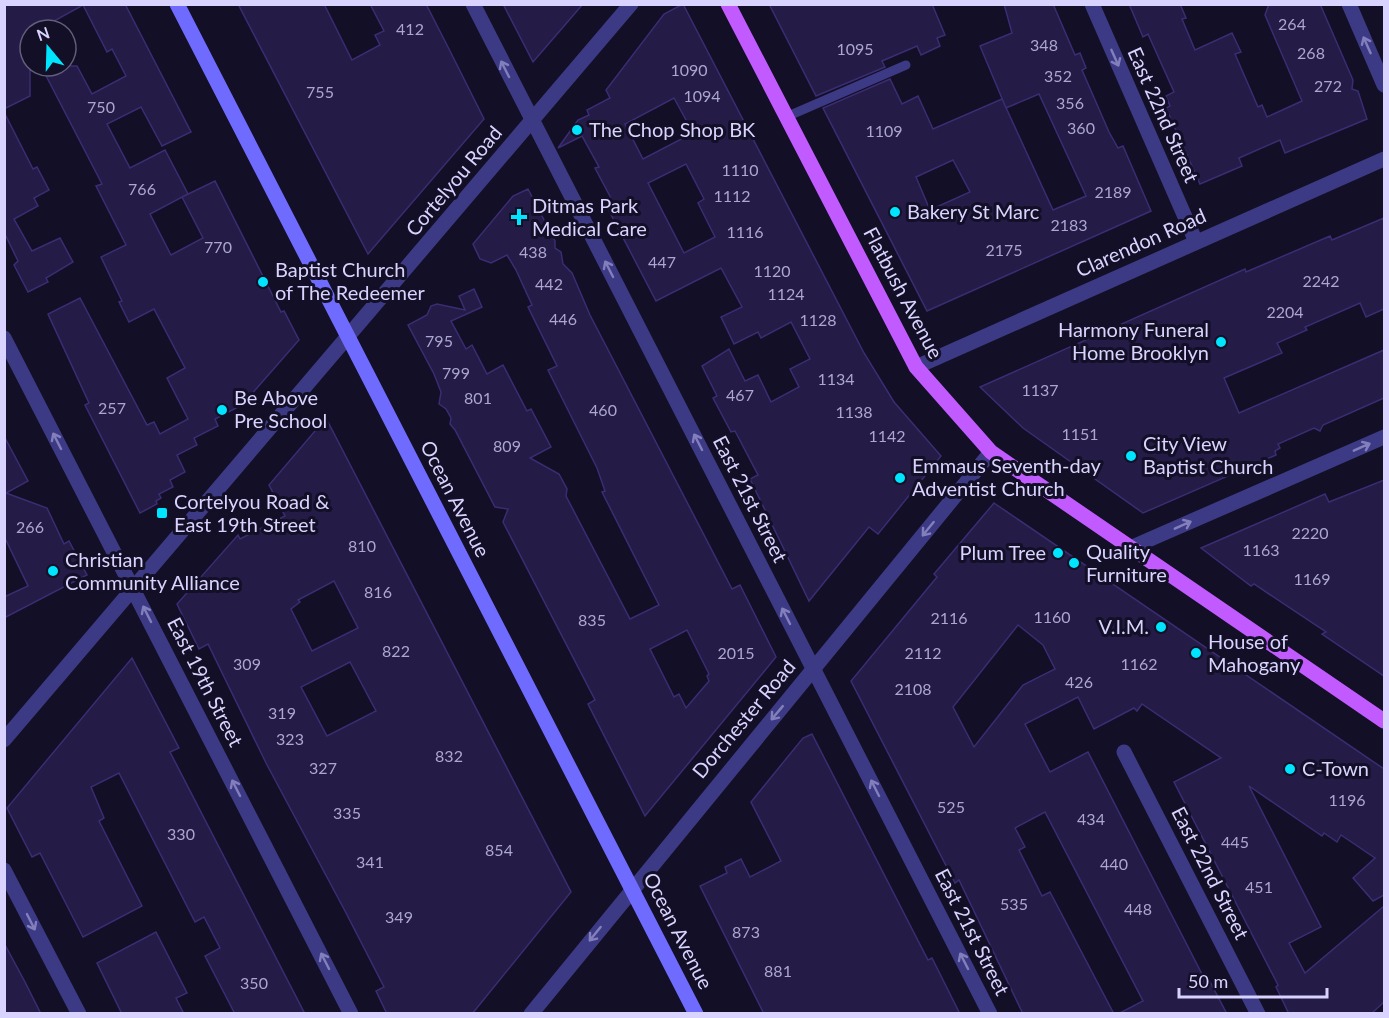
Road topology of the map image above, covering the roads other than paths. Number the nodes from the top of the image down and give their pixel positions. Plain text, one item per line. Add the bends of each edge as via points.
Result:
1 (177, 4) edge
2 (472, 4) edge
3 (631, 4) edge
4 (728, 4) edge
5 (1092, 4) edge
6 (1349, 4) edge
7 (906, 65) dead end
8 (1384, 85) edge
9 (786, 117) junction
10 (534, 120) junction
11 (1384, 159) edge
12 (1196, 242) junction
13 (349, 336) junction
14 (4, 338) edge
15 (916, 367) junction
16 (1384, 437) edge
17 (992, 452) junction
18 (1130, 548) junction
19 (134, 590) junction
20 (814, 668) junction
21 (1384, 722) edge
22 (4, 740) edge
23 (1124, 752) dead end
24 (4, 870) edge
25 (632, 888) junction
26 (79, 1014) edge
27 (351, 1014) edge
28 (531, 1014) edge
29 (696, 1014) edge
30 (990, 1014) edge
31 (1258, 1014) edge

1 - 13 main road, Ocean Avenue
10 -> 2 street, East 21st Street
3 - 10 street, Cortelyou Road
4 - 9 main road, Flatbush Avenue
5 -> 12 street, East 22nd Street
8 -> 6 street
7 - 9 lane
9 - 15 main road, Flatbush Avenue
10 - 13 street, Cortelyou Road
20 -> 10 street, East 21st Street
11 - 12 street, Clarendon Road
12 - 15 street, Clarendon Road
13 - 19 street, Cortelyou Road
13 - 25 main road, Ocean Avenue
19 -> 14 street, East 19th Street
15 - 17 main road, Flatbush Avenue
18 -> 16 street
17 - 18 main road, Flatbush Avenue
17 -> 20 street, Dorchester Road
18 - 21 main road, Flatbush Avenue
19 - 22 street, Cortelyou Road
27 -> 19 street, East 19th Street
20 -> 25 street, Dorchester Road
30 -> 20 street, East 21st Street
23 - 31 street, East 22nd Street
24 -> 26 street
25 -> 28 street, Dorchester Road
25 - 29 main road, Ocean Avenue

